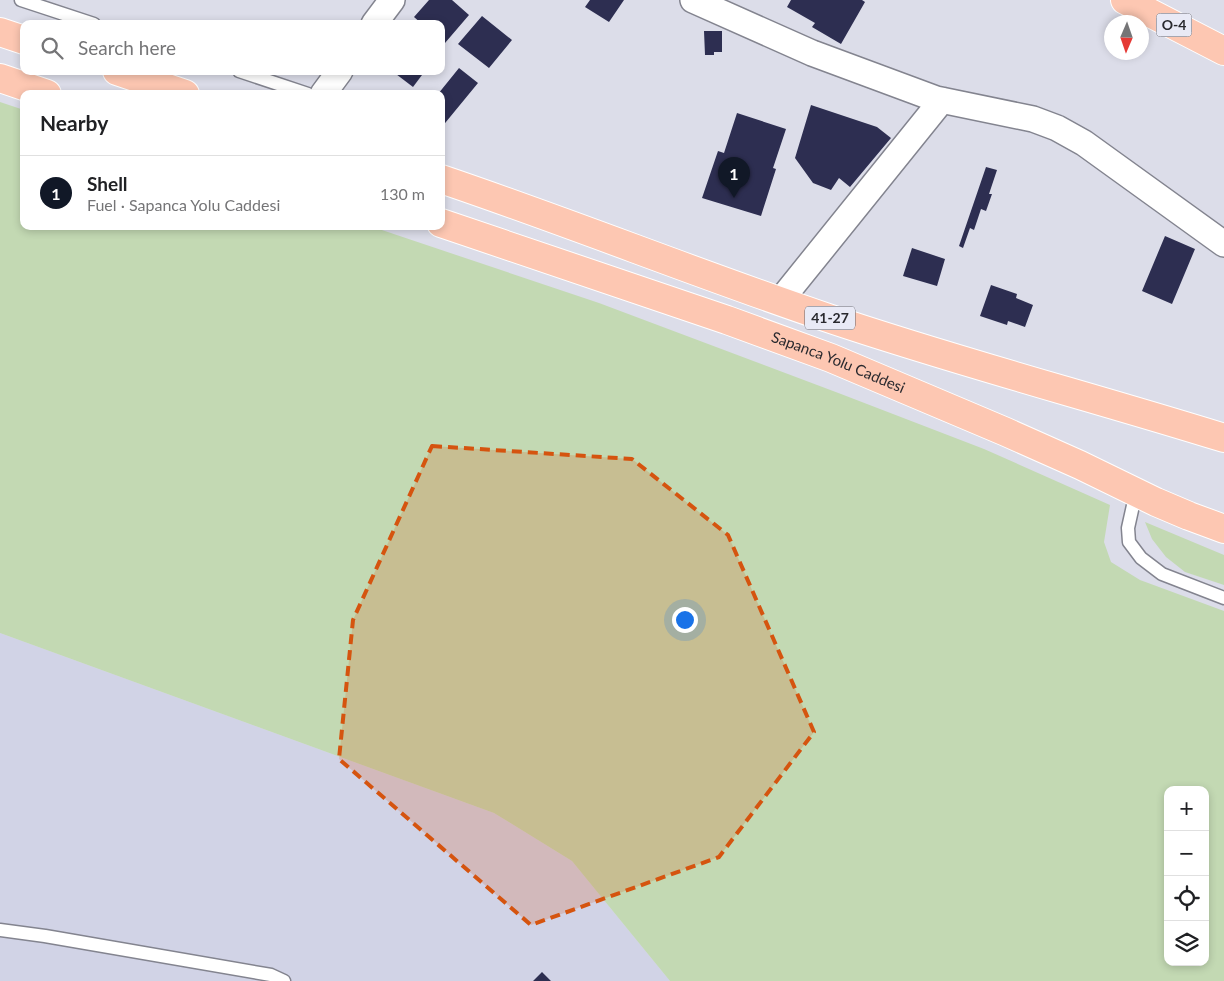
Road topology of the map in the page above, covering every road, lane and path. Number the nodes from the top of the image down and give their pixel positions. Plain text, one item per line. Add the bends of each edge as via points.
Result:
1 (21, 0) edge
2 (392, 0) edge
3 (693, 0) edge
4 (1125, 0) edge
5 (82, 20) edge
6 (377, 20) edge
7 (0, 32) edge
8 (20, 39) edge
9 (1224, 50) edge
10 (129, 75) edge
11 (251, 75) edge
12 (337, 75) edge
13 (0, 78) edge
14 (35, 90) edge
15 (173, 90) edge
16 (296, 90) edge
17 (326, 90) edge
18 (942, 100) junction
19 (445, 180) edge
20 (445, 224) edge
21 (1224, 244) edge
22 (780, 301) junction
23 (1224, 438) edge
24 (1136, 492) junction
25 (1224, 528) edge
26 (1224, 598) edge
27 (0, 930) edge
28 (284, 981) edge

1 - 5 lane
2 - 6 street
3 - 18 street via 812,53
4 - 9 highway, O-4
7 - 8 highway
10 - 15 highway
11 - 16 lane
12 - 17 street
13 - 14 highway
18 - 21 street via 1057,128 1084,142
18 - 22 street
19 - 22 highway, 41-27
20 - 24 highway, Sapanca Yolu Caddesi via 822,355 1006,432
22 - 23 highway, 41-27 via 989,369
24 - 25 highway, Sapanca Yolu Caddesi
24 - 26 lane via 1128,528 1129,542 1141,558 1162,574
27 - 28 lane via 271,975

